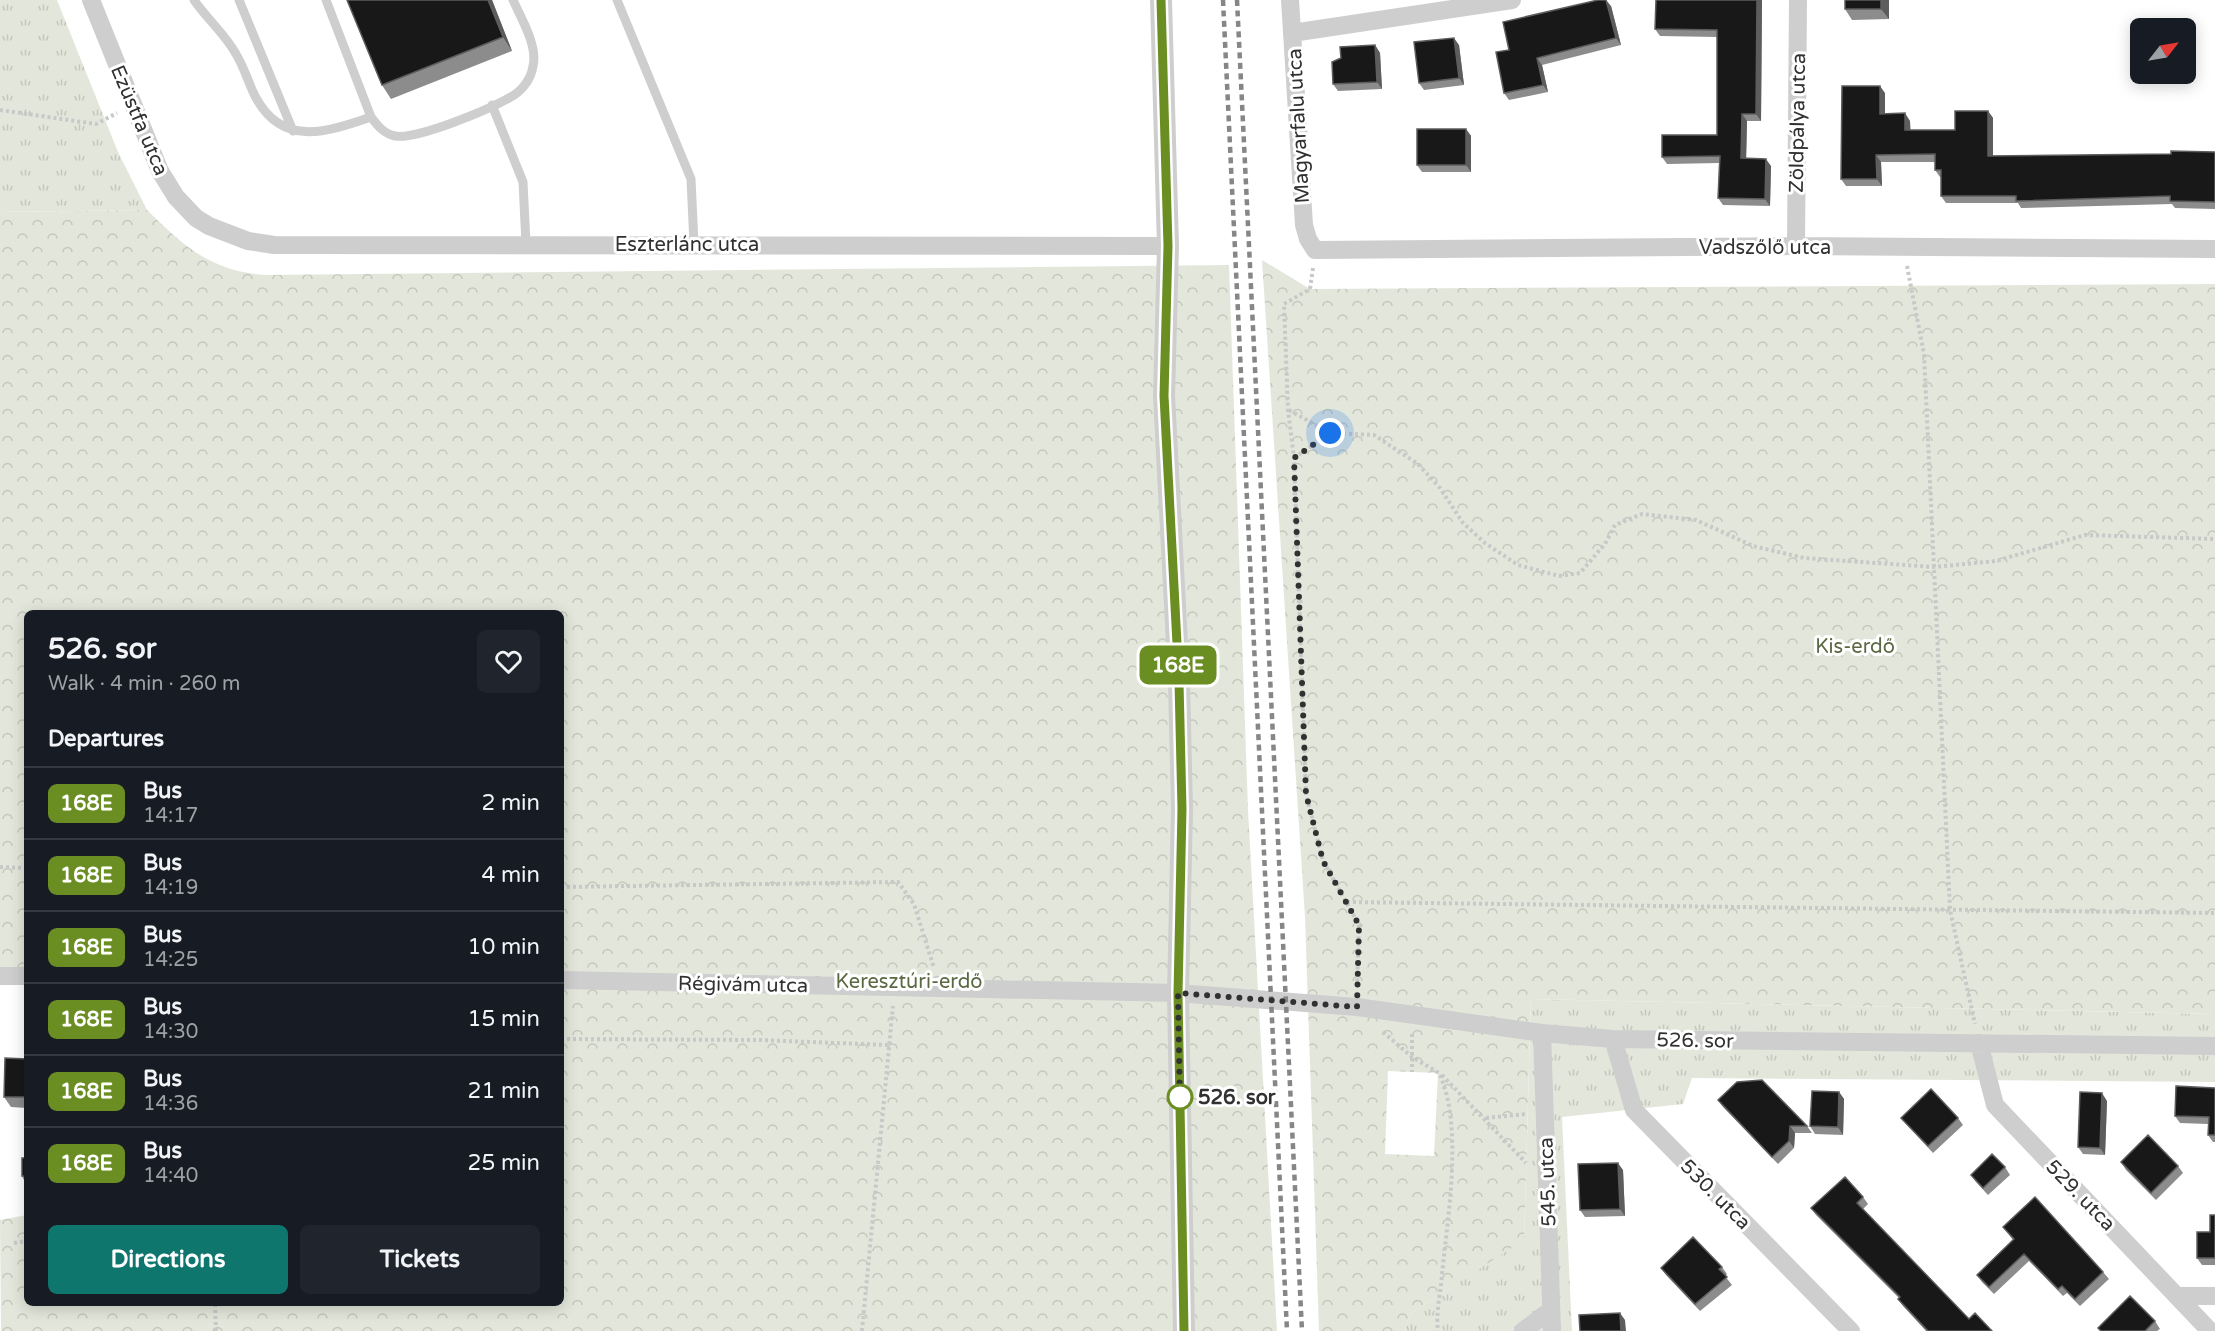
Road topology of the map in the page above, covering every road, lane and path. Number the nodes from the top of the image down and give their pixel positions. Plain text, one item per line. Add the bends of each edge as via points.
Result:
1 (91, 0) edge
2 (194, 0) edge
3 (239, 0) edge
4 (326, 0) edge
5 (513, 0) edge
6 (617, 0) edge
7 (1161, 0) edge
8 (1290, 0) edge
9 (1512, 0) edge
10 (1798, 0) edge
11 (1292, 33) junction
12 (133, 104) junction
13 (492, 105) junction
14 (0, 110) edge
15 (371, 117) junction
16 (292, 131) junction
17 (209, 226) joint
18 (526, 244) junction
19 (694, 244) junction
20 (1168, 246) junction
21 (1796, 246) junction
22 (1903, 247) junction
23 (2215, 249) edge
24 (1315, 250) junction
25 (1288, 410) junction
26 (1330, 433) junction
27 (1294, 458) junction
28 (2215, 539) edge
29 (1934, 567) junction
30 (0, 867) edge
31 (24, 868) edge
32 (564, 887) edge
33 (1346, 902) junction
34 (1950, 910) junction
35 (2215, 913) edge
36 (0, 976) edge
37 (24, 976) edge
38 (564, 980) edge
39 (896, 987) junction
40 (934, 988) junction
41 (1178, 993) junction
42 (1357, 1007) junction
43 (1412, 1015) junction
44 (1542, 1033) junction
45 (564, 1039) edge
46 (1612, 1039) junction
47 (1979, 1043) junction
48 (888, 1045) junction
49 (2215, 1046) edge
50 (1412, 1057) junction
51 (1412, 1072) dead end
52 (1439, 1073) junction
53 (1545, 1112) junction
54 (1485, 1118) junction
55 (1547, 1185) junction
56 (24, 1241) edge
57 (14, 1243) dead end
58 (2177, 1296) junction
59 (2215, 1296) edge
60 (215, 1306) edge
61 (1551, 1310) junction
62 (216, 1331) edge
63 (862, 1331) edge
64 (1184, 1331) edge
65 (1438, 1331) edge
66 (1523, 1331) edge
67 (1552, 1331) edge
68 (1851, 1331) edge
69 (2210, 1331) edge

1 - 12 street, Ezüstfa utca
2 - 16 lane via 236,54 256,98 271,116
3 - 16 lane
4 - 15 lane
5 - 13 lane via 534,65 526,84 510,98
6 - 19 lane via 691,179
7 - 20 street
8 - 11 street, Magyarfalu utca
9 - 11 street
10 - 21 street, Zöldpálya utca
11 - 24 street, Magyarfalu utca via 1304,225
12 - 14 path via 96,124
12 - 17 street, Ezüstfa utca via 168,185 186,208
13 - 15 lane via 415,136 394,136 381,130
13 - 18 lane via 523,182
15 - 16 lane via 337,128
17 - 18 street, Eszterlánc utca via 248,241 274,245
18 - 19 street, Eszterlánc utca
19 - 20 street, Eszterlánc utca
20 - 41 street via 1164,396 1182,809
21 - 22 street, Vadszőlő utca
21 - 24 street, Vadszőlő utca
22 - 23 street, Vadszőlő utca
22 - 29 path via 1924,354
24 - 25 path via 1310,289 1284,304
25 - 26 path
25 - 27 path
26 - 27 path
26 - 29 path via 1374,435 1418,464 1463,523 1485,543 1518,565 1558,576 1580,573 1605,544 1615,525 1642,514 1696,520 1753,546 1804,558
27 - 33 path via 1306,794 1323,861
28 - 29 path via 2085,535 1996,561
29 - 34 path
30 - 31 path
32 - 40 path via 898,882 914,904 935,971
33 - 34 path
33 - 42 path via 1359,925
34 - 35 path
34 - 47 path
36 - 37 street
38 - 39 street, Régivám utca
39 - 40 street, Régivám utca
39 - 48 path
40 - 41 street, Régivám utca
41 - 42 street, 526. sor
41 - 64 street
42 - 43 street, 526. sor
42 - 50 path
43 - 44 street, 526. sor
43 - 50 path
44 - 46 street, 526. sor
44 - 53 street, 545. utca
45 - 48 path
46 - 47 street, 526. sor
46 - 68 street, 530. utca via 1634,1110
47 - 49 street, 526. sor
47 - 58 street, 529. utca via 1995,1105
48 - 63 path
50 - 51 path
50 - 52 path
52 - 54 path
52 - 65 path via 1448,1097 1452,1139
53 - 54 path
53 - 55 street, 545. utca
54 - 55 path
55 - 61 street, 545. utca
56 - 57 path
58 - 59 street
58 - 69 street, 529. utca
60 - 62 path
61 - 66 street
61 - 67 street, 545. utca

